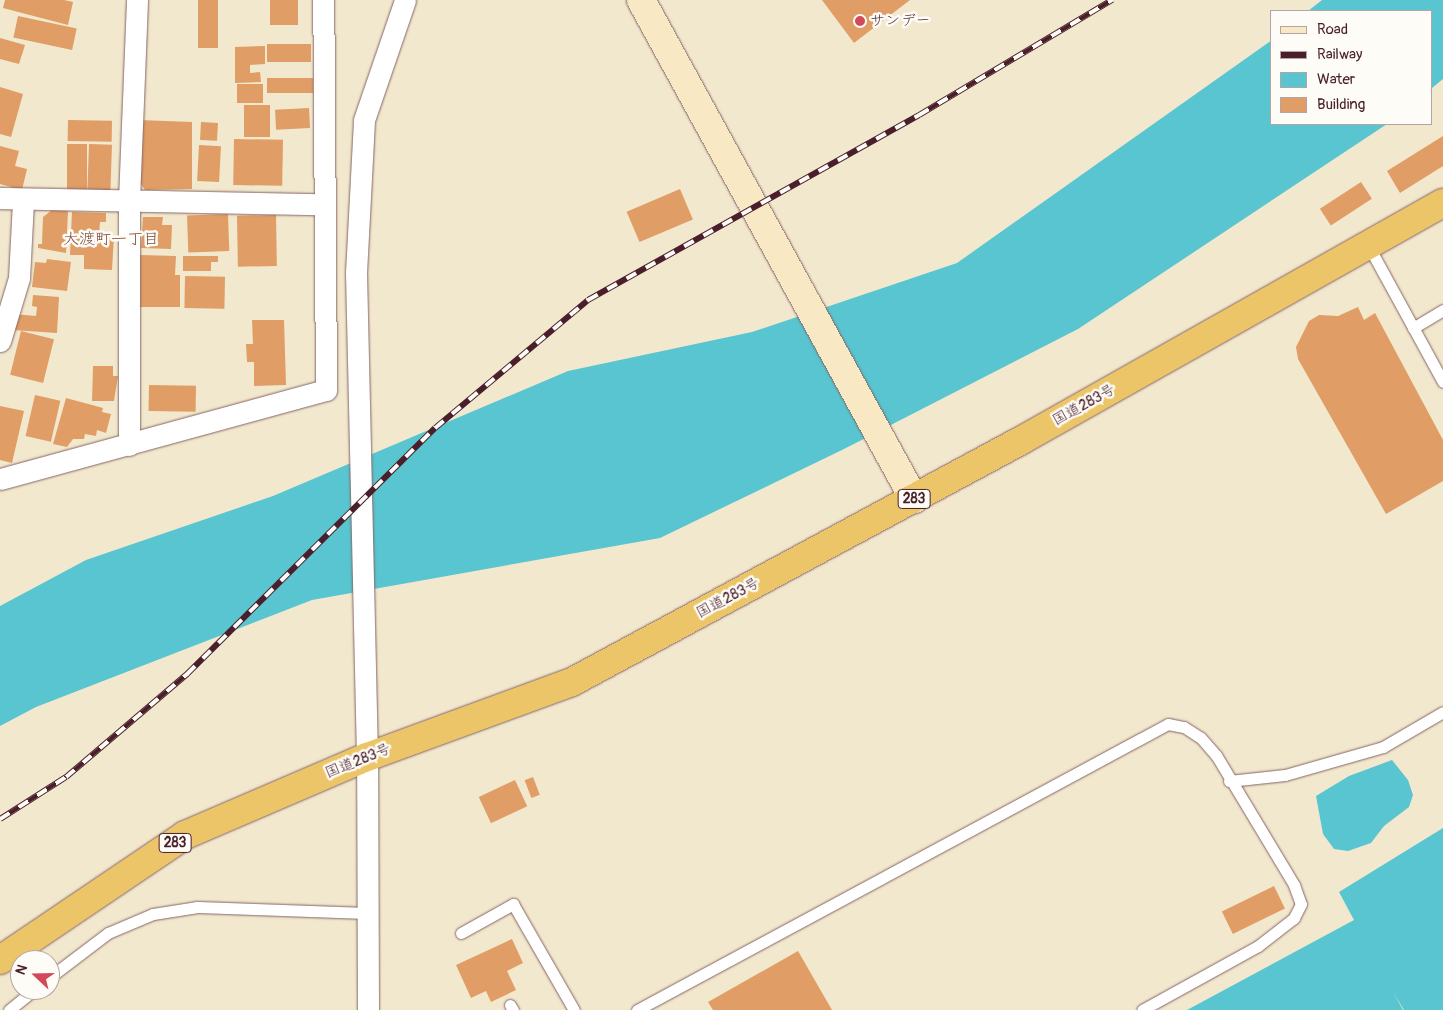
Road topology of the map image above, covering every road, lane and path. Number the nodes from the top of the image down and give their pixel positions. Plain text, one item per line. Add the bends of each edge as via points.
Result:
1 (137, 0) edge
2 (323, 0) edge
3 (405, 0) edge
4 (641, 0) edge
5 (0, 198) edge
6 (129, 200) junction
7 (22, 201) junction
8 (1443, 203) edge
9 (322, 204) junction
10 (1368, 245) junction
11 (1443, 310) edge
12 (1413, 328) junction
13 (0, 341) edge
14 (1443, 382) edge
15 (129, 445) junction
16 (0, 479) edge
17 (914, 499) junction
18 (1443, 712) edge
19 (367, 756) junction
20 (1230, 781) junction
21 (368, 913) junction
22 (462, 933) dead end
23 (0, 960) edge
24 (60, 969) edge
25 (22, 1000) edge
26 (9, 1010) edge
27 (368, 1010) edge
28 (574, 1010) edge
29 (637, 1010) edge
30 (1142, 1010) edge

1 - 6 street
2 - 9 street
3 - 19 street via 364,120 355,315
4 - 17 street
5 - 7 street
6 - 7 street
6 - 9 street
6 - 15 street
7 - 13 street via 18,278
8 - 10 highway, 国道283号 / 283
9 - 15 street via 326,390
10 - 12 lane
10 - 17 highway, 国道283号 / 283
11 - 12 lane
12 - 14 lane
15 - 16 street
17 - 19 highway, 国道283号 / 283 via 572,682
18 - 20 lane via 1383,747 1285,775
19 - 21 street
19 - 23 highway, 国道283号 / 283 via 186,835
20 - 29 lane via 1216,755 1201,738 1184,727 1168,724
20 - 30 lane via 1294,886 1301,904 1294,918 1258,946
21 - 24 lane via 197,907 153,914 108,933
21 - 27 street
22 - 28 lane via 513,904
25 - 26 lane

